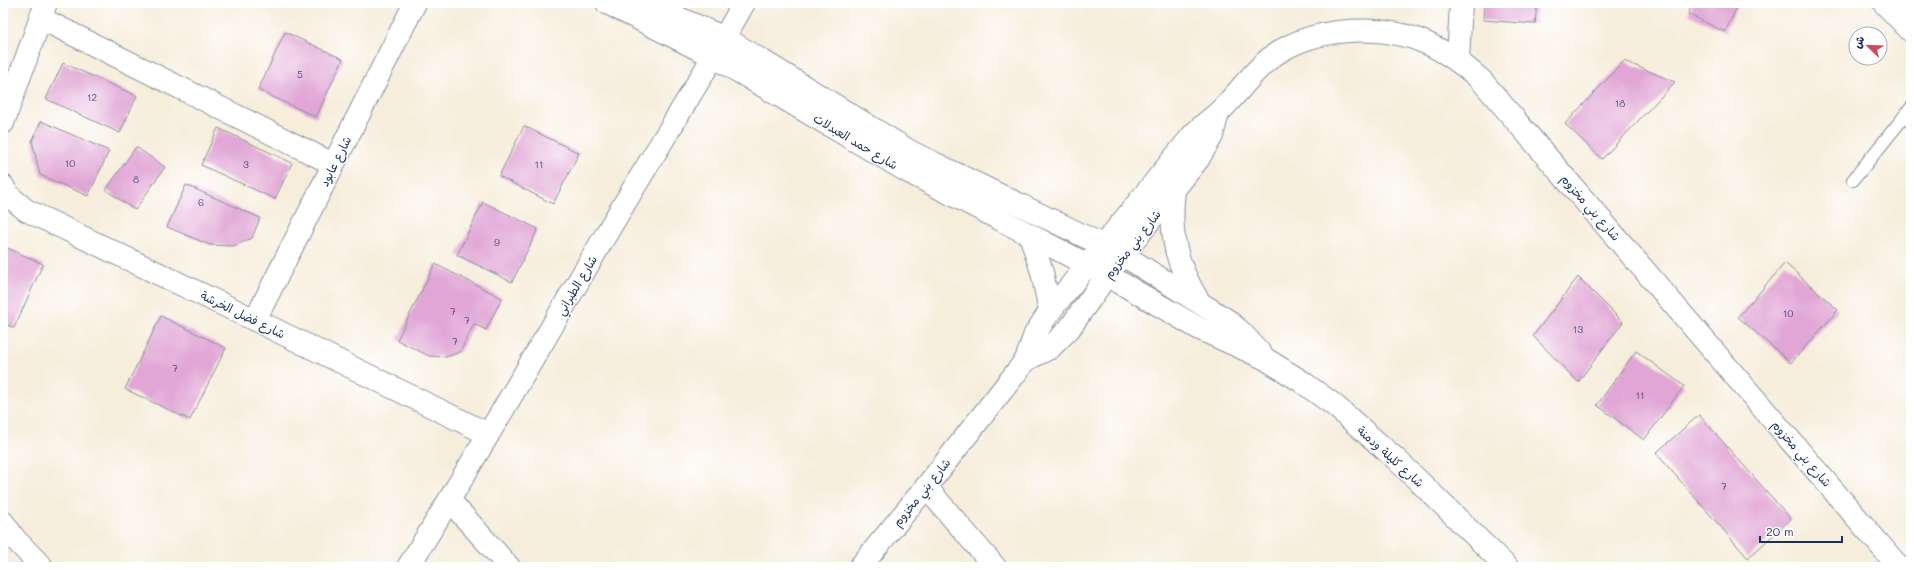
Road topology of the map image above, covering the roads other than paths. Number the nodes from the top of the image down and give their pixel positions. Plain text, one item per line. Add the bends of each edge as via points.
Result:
1 (415, 3) edge
2 (607, 3) edge
3 (644, 3) edge
4 (744, 3) edge
5 (1461, 3) edge
6 (1884, 3) edge
7 (43, 10) edge
8 (1911, 30) edge
9 (725, 38) junction
10 (714, 57) junction
11 (1458, 60) junction
12 (1911, 108) edge
13 (1218, 113) junction
14 (3, 123) edge
15 (908, 161) junction
16 (333, 164) junction
17 (1853, 180) dead end
18 (3, 186) edge
19 (1174, 190) junction
20 (1030, 235) junction
21 (1103, 246) junction
22 (1123, 255) junction
23 (1086, 264) junction
24 (1107, 275) junction
25 (1198, 301) junction
26 (1050, 311) junction
27 (256, 320) junction
28 (1264, 358) junction
29 (1026, 360) junction
30 (488, 434) junction
31 (926, 487) junction
32 (450, 501) junction
33 (3, 522) edge
34 (42, 567) edge
35 (408, 567) edge
36 (509, 567) edge
37 (860, 567) edge
38 (995, 567) edge
39 (1507, 567) edge
40 (1899, 567) edge

1 - 16 street, شارع عابود
2 - 10 street, شارع حمد العبدلات
3 - 9 street, شارع حمد العبدلات
4 - 9 street, شارع الطبراني
5 - 11 street
6 - 8 street
7 - 14 street
7 - 16 street
9 - 10 street, شارع الطبراني
9 - 15 street, شارع حمد العبدلات
10 - 15 street, شارع حمد العبدلات
10 - 30 street, شارع الطبراني
11 - 13 street, شارع بني مخزوم via 1425,42 1389,32 1352,31 1315,36 1281,51 1254,73
11 - 40 street, شارع بني مخزوم via 1502,102
12 - 17 lane
13 - 19 street, شارع بني مخزوم via 1206,147
13 - 21 street, شارع بني مخزوم via 1192,136
15 - 20 street, شارع حمد العبدلات
15 - 21 street, شارع حمد العبدلات
16 - 27 street, شارع عابود
18 - 27 street, شارع فضل الخرشة via 8,195 26,210
19 - 22 street, شارع بني مخزوم
19 - 25 street via 1172,236 1177,259
20 - 23 street, شارع حمد العبدلات
20 - 26 street via 1042,272
21 - 22 street, شارع حمد العبدلات
21 - 23 street, شارع بني مخزوم
22 - 24 street, شارع بني مخزوم
22 - 25 street, شارع كليلة ودمنة
23 - 24 street, شارع حمد العبدلات
23 - 26 street, شارع بني مخزوم
24 - 28 street, شارع كليلة ودمنة via 1200,328
24 - 29 street, شارع بني مخزوم via 1060,339 1050,348
25 - 28 street, شارع كليلة ودمنة via 1241,332
26 - 29 street, شارع بني مخزوم via 1035,334
27 - 30 street, شارع فضل الخرشة
28 - 39 street, شارع كليلة ودمنة via 1301,381 1365,432 1441,501
29 - 31 street, شارع بني مخزوم
30 - 32 street, شارع الطبراني
31 - 37 street, شارع بني مخزوم
31 - 38 street
32 - 35 street, شارع الطبراني
32 - 36 street
33 - 34 street via 14,538

